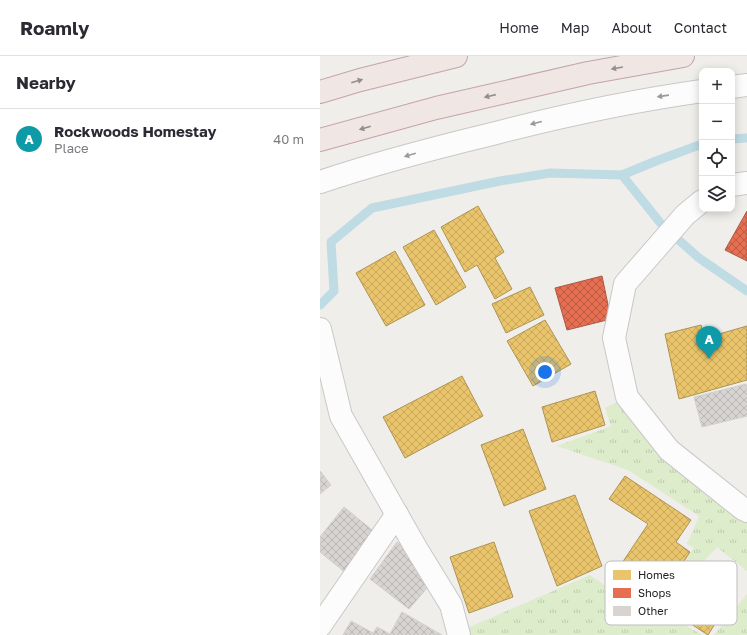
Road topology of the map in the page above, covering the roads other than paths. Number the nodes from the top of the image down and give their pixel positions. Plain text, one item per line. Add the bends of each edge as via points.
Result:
1 (456, 56) edge
2 (683, 56) edge
3 (747, 85) edge
4 (735, 87) edge
5 (699, 91) edge
6 (320, 92) edge
7 (320, 140) edge
8 (320, 182) edge
9 (747, 183) edge
10 (735, 185) edge
11 (699, 203) edge
12 (320, 330) edge
13 (747, 511) edge
14 (396, 514) junction
15 (320, 626) edge
16 (459, 635) edge

6 -> 1 highway
2 -> 7 highway via 588,73 436,108
3 - 4 street
5 -> 8 street via 554,118 446,145
9 - 10 street
11 - 13 street via 685,215 625,284 614,338 628,397 669,450
12 - 14 street via 341,416
14 - 15 street
14 - 16 street via 451,605

